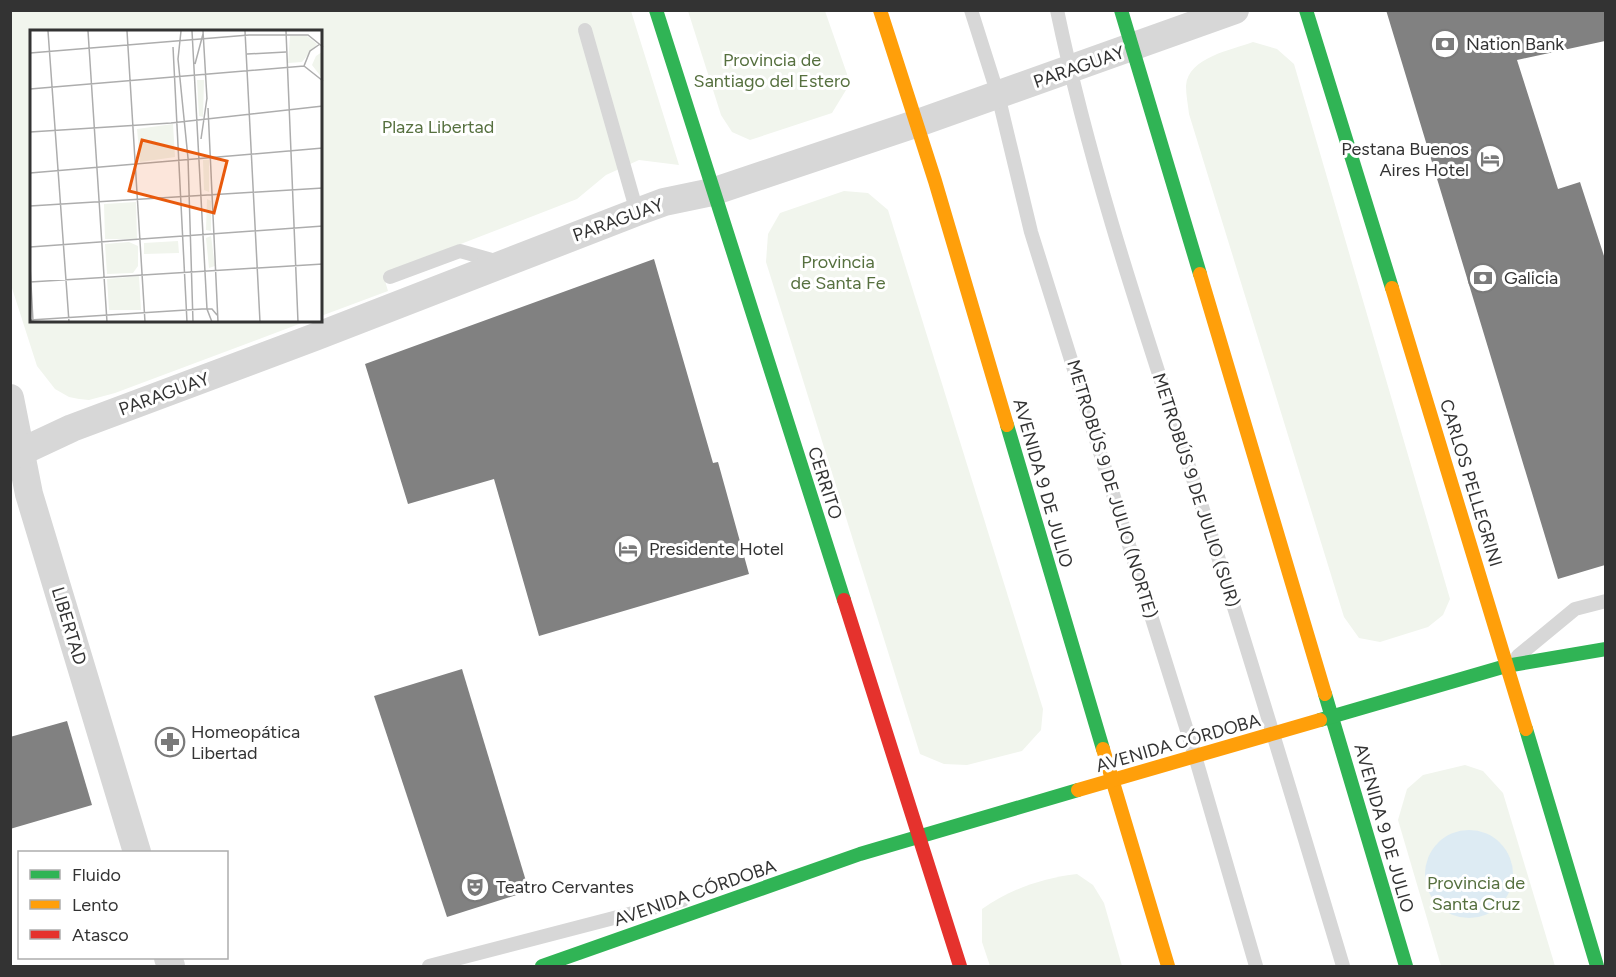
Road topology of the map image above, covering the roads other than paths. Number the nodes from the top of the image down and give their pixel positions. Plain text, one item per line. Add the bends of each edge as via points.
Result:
1 (656, 10) edge
2 (880, 10) edge
3 (971, 10) edge
4 (1058, 10) edge
5 (1121, 10) edge
6 (1235, 10) edge
7 (1306, 10) edge
8 (585, 30) dead end
9 (1133, 47) junction
10 (1069, 70) junction
11 (998, 95) junction
12 (918, 123) junction
13 (712, 192) junction
14 (637, 212) junction
15 (504, 263) junction
16 (390, 277) dead end
17 (10, 398) edge
18 (16, 454) edge
19 (1605, 600) edge
20 (1605, 649) edge
21 (1506, 666) junction
22 (1333, 717) junction
23 (1275, 733) junction
24 (1195, 756) junction
25 (1112, 781) junction
26 (920, 836) junction
27 (137, 851) edge
28 (860, 854) junction
29 (429, 966) edge
30 (542, 966) edge
31 (960, 966) edge
32 (1168, 966) edge
33 (1256, 966) edge
34 (1343, 966) edge
35 (1406, 966) edge
36 (1597, 966) edge

1 - 13 main road, CERRITO
2 - 12 main road, AVENIDA 9 DE JULIO
3 - 11 lane, METROBÚS 9 DE JULIO (NORTE)
4 - 10 lane, METROBÚS 9 DE JULIO (SUR)
5 - 9 main road, AVENIDA 9 DE JULIO
6 - 9 street, PARAGUAY
7 - 21 main road, CARLOS PELLEGRINI
8 - 14 lane
9 - 10 street, PARAGUAY
9 - 22 main road, AVENIDA 9 DE JULIO
10 - 11 street, PARAGUAY
10 - 23 lane, METROBÚS 9 DE JULIO (SUR) via 1160,385
11 - 12 street, PARAGUAY
11 - 24 lane, METROBÚS 9 DE JULIO (NORTE) via 1031,232
12 - 13 street, PARAGUAY
12 - 25 main road, AVENIDA 9 DE JULIO
13 - 14 street, PARAGUAY
13 - 26 main road, CERRITO
14 - 15 street, PARAGUAY
15 - 16 lane via 460,251
15 - 18 street, PARAGUAY via 72,428
17 - 18 street, LIBERTAD
18 - 27 street, LIBERTAD
19 - 21 lane, AVENIDA CÓRDOBA via 1575,609
20 - 21 main road, AVENIDA CÓRDOBA
21 - 22 main road, AVENIDA CÓRDOBA
21 - 36 main road, CARLOS PELLEGRINI
22 - 23 main road, AVENIDA CÓRDOBA
22 - 35 main road, AVENIDA 9 DE JULIO
23 - 24 main road, AVENIDA CÓRDOBA
23 - 34 lane, METROBÚS 9 DE JULIO (SUR)
24 - 25 main road, AVENIDA CÓRDOBA
24 - 33 lane, METROBÚS 9 DE JULIO (NORTE)
25 - 26 main road, AVENIDA CÓRDOBA
25 - 32 main road, AVENIDA 9 DE JULIO
26 - 28 main road, AVENIDA CÓRDOBA
26 - 31 main road, CERRITO
28 - 29 lane, AVENIDA CÓRDOBA
28 - 30 main road, AVENIDA CÓRDOBA

